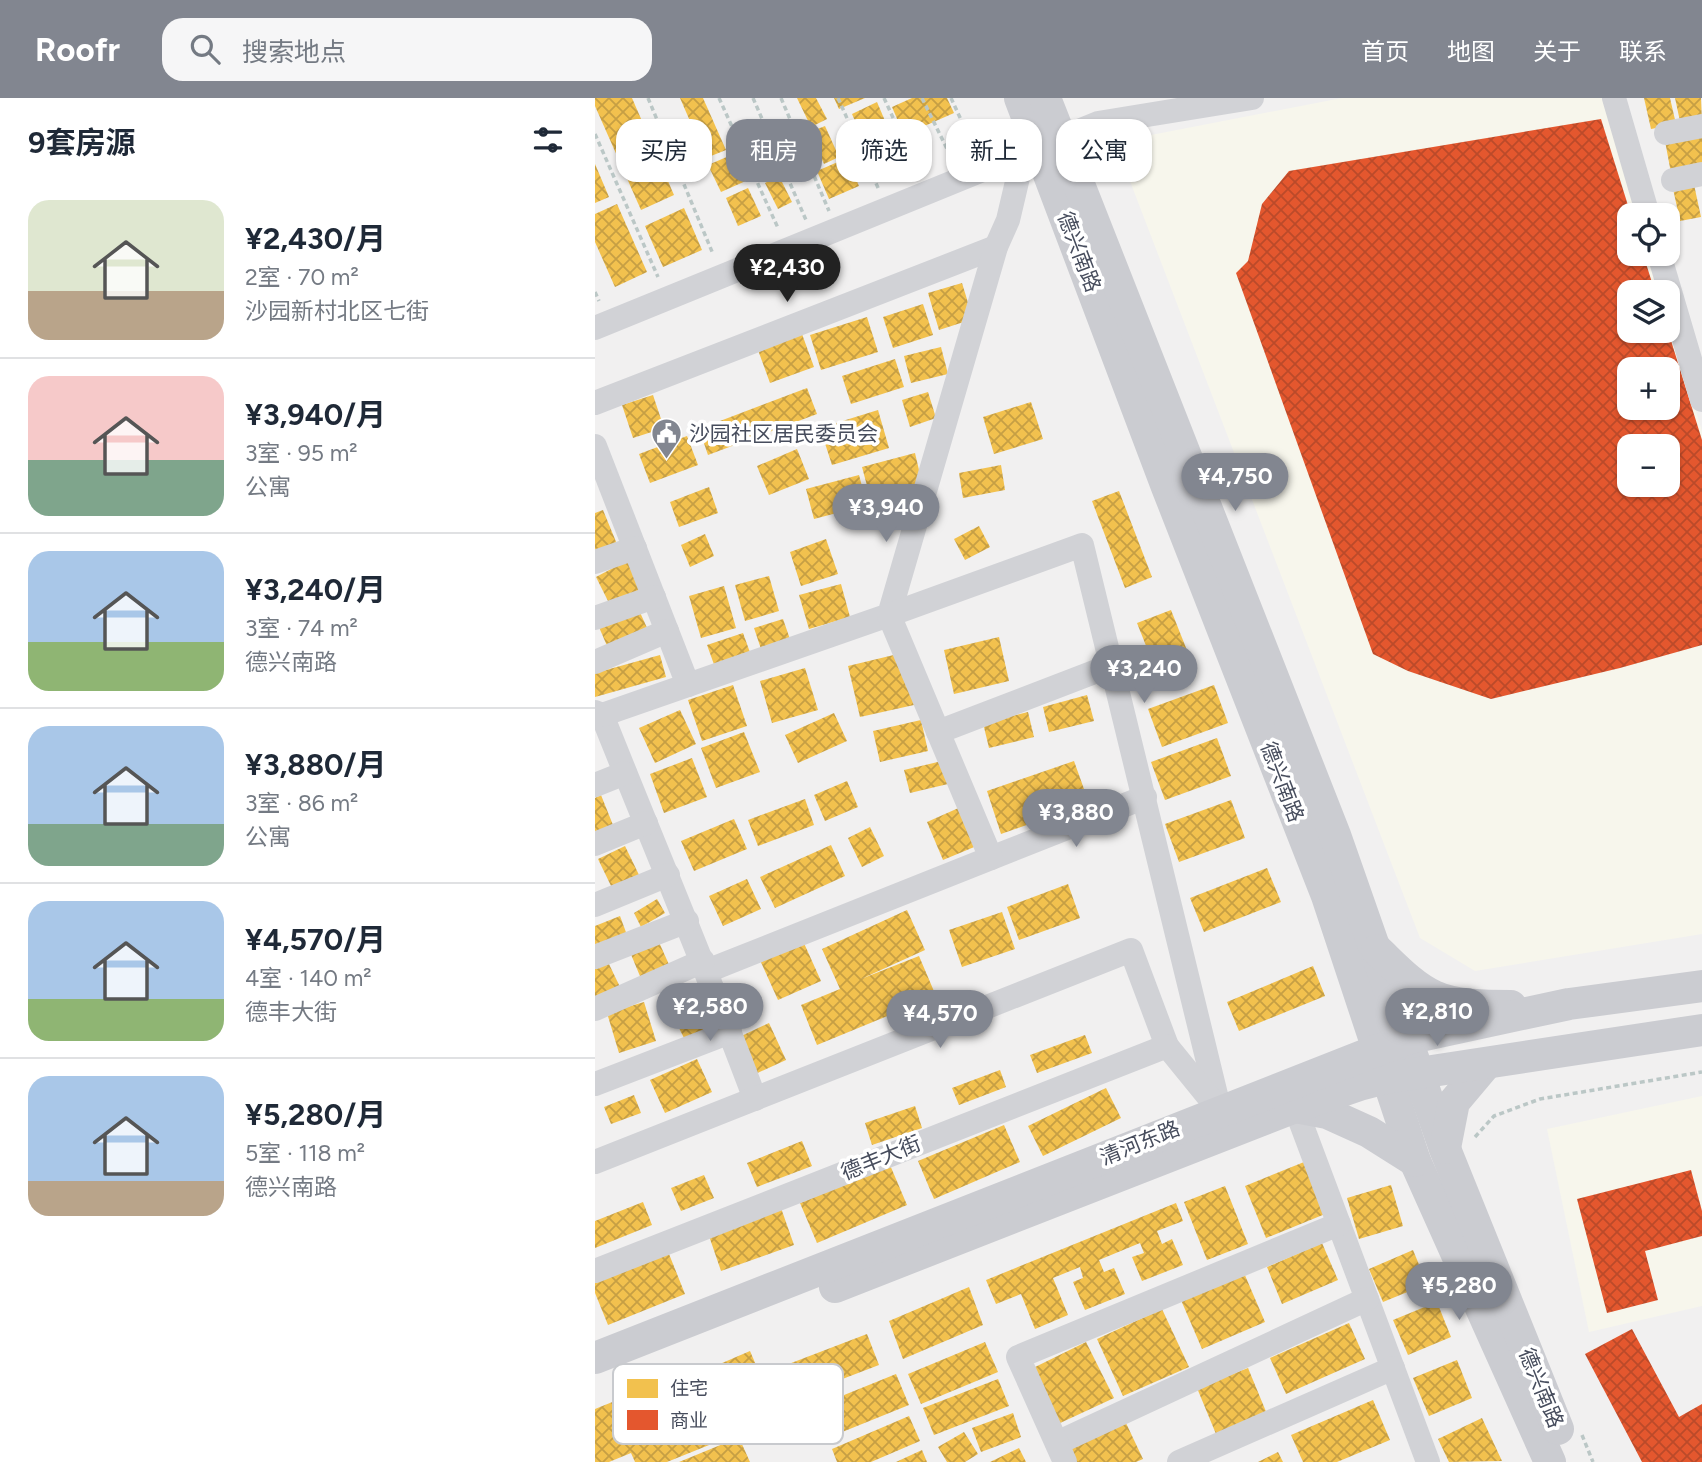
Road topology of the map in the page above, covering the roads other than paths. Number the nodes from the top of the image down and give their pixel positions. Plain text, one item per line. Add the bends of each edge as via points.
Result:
1 (1020, 98) edge
2 (1185, 98) edge
3 (1252, 98) edge
4 (1614, 98) edge
5 (1702, 126) edge
6 (1044, 131) edge
7 (1666, 133) dead end
8 (1702, 174) edge
9 (1673, 180) dead end
10 (1645, 203) edge
11 (996, 247) junction
12 (1663, 266) edge
13 (595, 328) edge
14 (1702, 400) edge
15 (595, 403) edge
16 (595, 446) edge
17 (605, 499) edge
18 (635, 548) junction
19 (595, 562) edge
20 (654, 597) junction
21 (889, 615) junction
22 (595, 618) edge
23 (667, 631) junction
24 (595, 662) edge
25 (1110, 666) junction
26 (688, 684) junction
27 (600, 722) edge
28 (938, 732) junction
29 (625, 773) junction
30 (595, 785) edge
31 (1145, 797) junction
32 (646, 823) junction
33 (595, 844) edge
34 (991, 858) junction
35 (668, 875) junction
36 (595, 905) edge
37 (687, 920) junction
38 (1374, 947) junction
39 (595, 957) edge
40 (705, 966) junction
41 (1702, 986) edge
42 (1570, 1004) junction
43 (595, 1009) edge
44 (1702, 1030) edge
45 (730, 1032) junction
46 (1167, 1046) junction
47 (1578, 1049) junction
48 (1390, 1056) junction
49 (1486, 1064) junction
50 (1419, 1074) junction
51 (595, 1084) edge
52 (755, 1099) junction
53 (1295, 1107) junction
54 (1220, 1111) junction
55 (1445, 1149) junction
56 (1415, 1161) junction
57 (595, 1163) edge
58 (1339, 1224) junction
59 (595, 1271) edge
60 (1367, 1299) junction
61 (595, 1358) edge
62 (638, 1364) edge
63 (1393, 1368) junction
64 (613, 1374) edge
65 (595, 1381) edge
66 (1061, 1452) edge
67 (1179, 1462) edge
68 (1428, 1462) edge
69 (1551, 1462) edge
70 (1571, 1462) edge

1 - 6 main road, 德兴南路
2 - 6 street
3 - 6 street
4 - 10 street
5 - 7 street
6 - 11 street
6 - 13 street via 973,173
6 - 38 main road, 德兴南路 via 1335,835
6 - 48 main road, 德兴南路 via 1167,487
8 - 9 street
11 - 15 street
11 - 21 street
12 - 14 street
16 - 17 street
17 - 18 street
18 - 19 street
18 - 20 street
20 - 22 street
20 - 23 street
21 - 25 street via 1082,545
21 - 26 street
21 - 28 street
23 - 24 street
23 - 26 street
25 - 28 street
25 - 31 street
26 - 27 street
27 - 29 street
28 - 34 street
29 - 30 street
29 - 32 street
31 - 34 street
31 - 54 street
32 - 33 street
32 - 35 street
34 - 40 street
35 - 36 street
35 - 37 street
37 - 39 street
37 - 40 street
38 - 42 main road via 1434,996 1501,1006
38 - 48 main road, 德兴南路
40 - 43 street
40 - 45 street
41 - 42 main road, 清河东路
42 - 47 main road
42 - 48 main road, 清河东路
44 - 47 main road
45 - 51 street
45 - 52 street
46 - 52 street via 1131,950
46 - 54 street
46 - 59 street, 德丰大街
47 - 49 main road
48 - 50 main road, 德兴南路
48 - 53 main road, 清河东路 via 1359,1084
48 - 54 main road, 清河东路
48 - 56 main road, 德兴南路
49 - 50 main road
49 - 55 main road via 1454,1102
50 - 55 main road, 德兴南路
52 - 57 street
53 - 56 main road via 1327,1113
53 - 58 street
53 - 62 main road, 清河东路
54 - 61 main road, 清河东路
55 - 70 main road, 德兴南路
56 - 69 main road, 德兴南路
58 - 60 street
58 - 66 street via 1018,1357
60 - 63 street
60 - 66 street
63 - 67 street
63 - 68 street
64 - 65 main road, 清河东路

